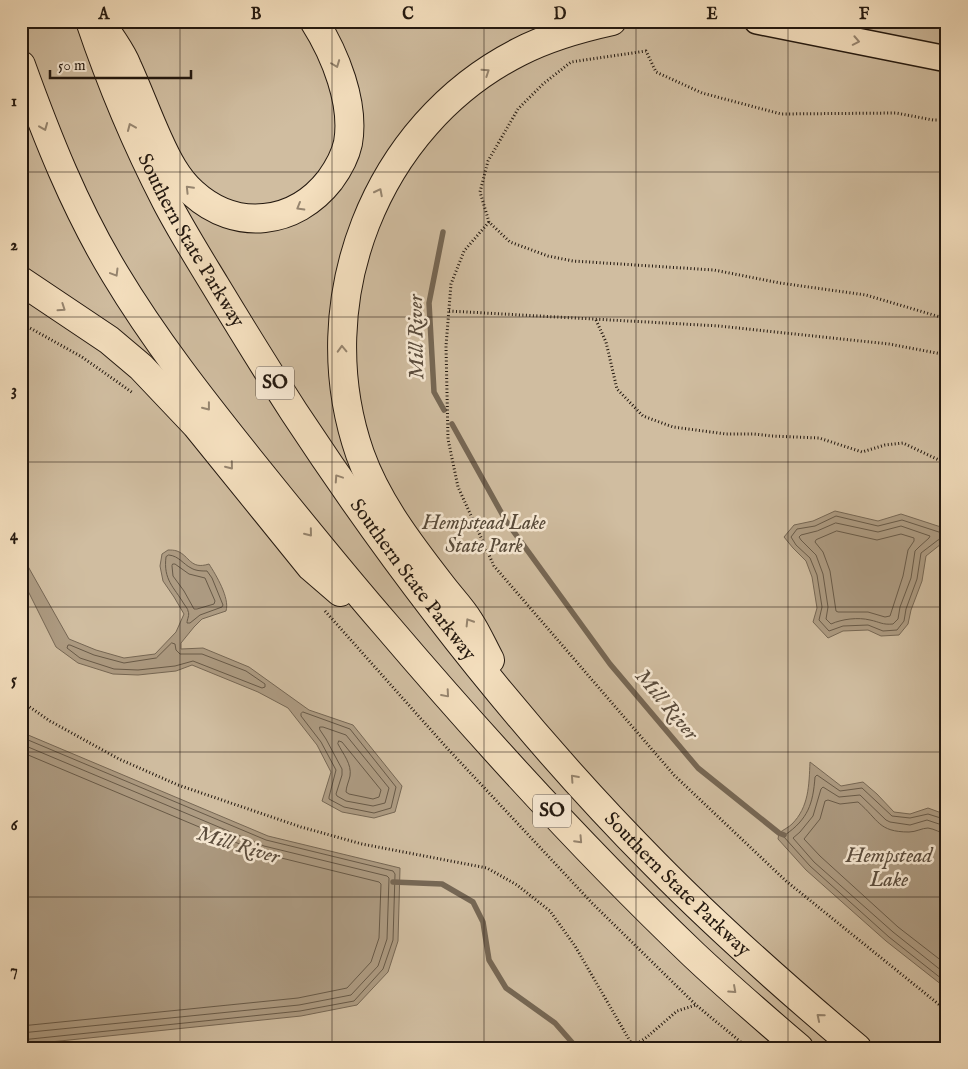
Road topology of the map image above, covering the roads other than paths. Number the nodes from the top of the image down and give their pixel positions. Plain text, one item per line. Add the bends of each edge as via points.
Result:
1 (90, 21) edge
2 (102, 21) edge
3 (314, 21) edge
4 (612, 21) edge
5 (757, 21) edge
6 (947, 52) edge
7 (914, 53) junction
8 (947, 59) edge
9 (21, 65) edge
10 (21, 281) edge
11 (414, 658) junction
12 (516, 711) junction
13 (799, 1048) edge
14 (858, 1048) edge

12 -> 1 highway, Southern State Parkway / SO via 390,550 310,437 252,346 184,234 152,172 113,85
3 -> 2 highway via 338,68 344,92 349,115 345,155 325,187 307,203 279,216 260,218 239,217 219,211 183,183 170,165 126,64
12 -> 4 highway via 469,621 390,514 360,454 344,381 342,318 345,295 363,230 380,191 408,147 438,112 484,73 518,52 560,35
5 -> 7 main road
6 - 7 main road
7 - 8 main road
9 -> 11 highway, Southern State Parkway / SO via 80,210 150,329 237,444
10 -> 11 highway via 109,340 140,367 196,425 312,567
11 -> 13 highway, Southern State Parkway / SO via 599,861 696,958
14 -> 12 highway, Southern State Parkway / SO via 754,960 683,892 607,814

